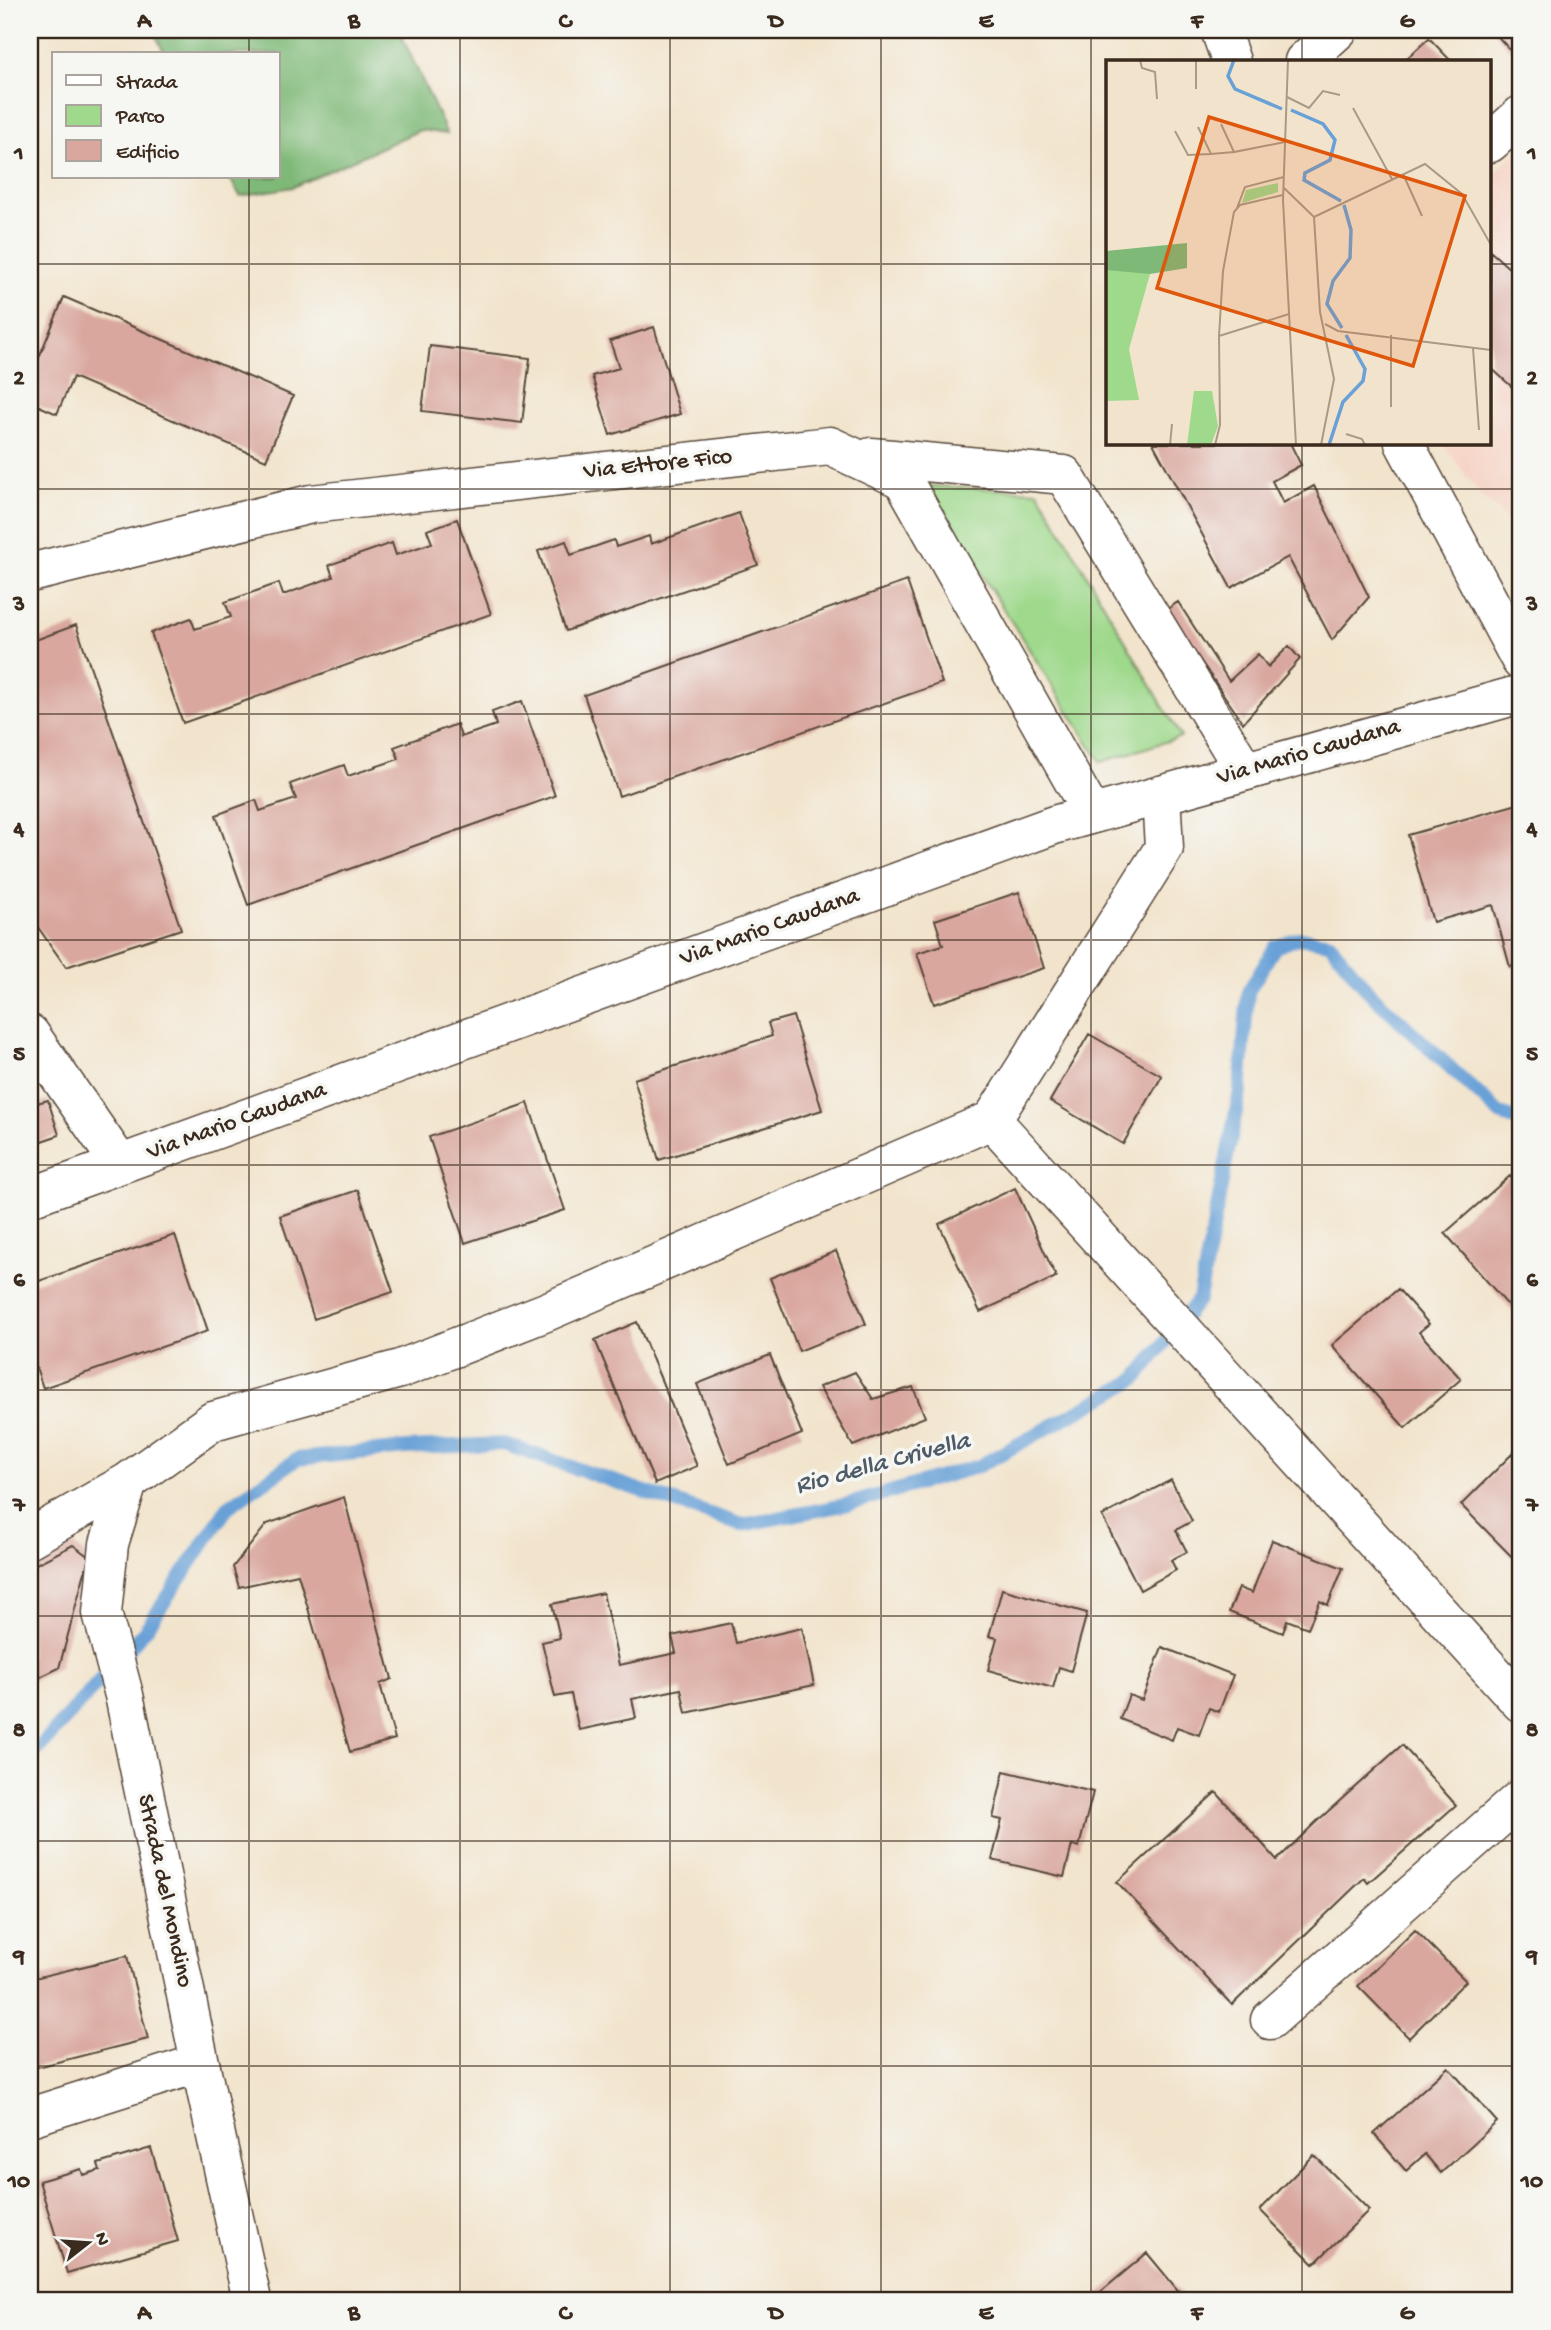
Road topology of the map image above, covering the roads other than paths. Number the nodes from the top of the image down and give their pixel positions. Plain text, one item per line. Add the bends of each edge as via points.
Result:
1 (1220, 30) edge
2 (1339, 30) edge
3 (1231, 60) edge
4 (1305, 60) edge
5 (1521, 115) edge
6 (1492, 141) edge
7 (1405, 444) edge
8 (850, 455) junction
9 (30, 573) edge
10 (1521, 661) edge
11 (1521, 694) edge
12 (1245, 771) junction
13 (1161, 795) junction
14 (1092, 814) junction
15 (30, 1034) edge
16 (992, 1120) junction
17 (120, 1164) junction
18 (30, 1197) edge
19 (128, 1482) junction
20 (30, 1538) edge
21 (1515, 1682) edge
22 (1521, 1798) edge
23 (1270, 2020) dead end
24 (200, 2063) junction
25 (30, 2117) edge
26 (251, 2300) edge

1 - 3 street
2 - 4 street
5 - 6 street
7 - 10 street
8 - 9 street, Via Ettore Fico via 830,446 312,504
8 - 12 street via 1064,475
8 - 14 street, Via Ettore Fico via 903,480
11 - 12 street, Via Mario Caudana
12 - 13 street, Via Mario Caudana
13 - 14 street, Via Mario Caudana
13 - 16 street via 1164,848
14 - 17 street, Via Mario Caudana
15 - 17 street
16 - 19 street via 546,1312 412,1364 213,1421
16 - 21 street via 1198,1348
17 - 18 street, Via Mario Caudana
19 - 20 street
19 - 24 street, Strada del Mondino via 108,1544 102,1613 124,1695
22 - 23 street
24 - 25 street
24 - 26 street, Strada del Mondino

